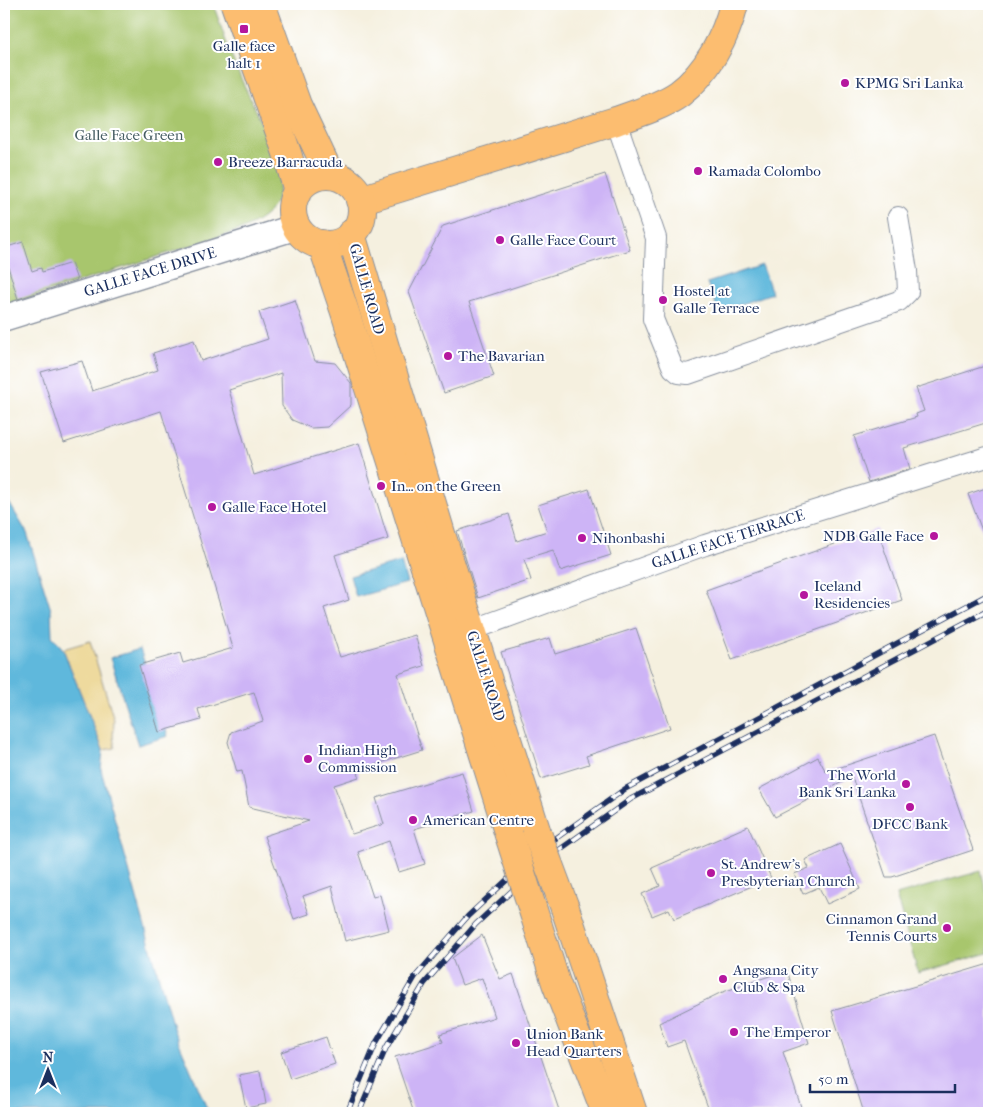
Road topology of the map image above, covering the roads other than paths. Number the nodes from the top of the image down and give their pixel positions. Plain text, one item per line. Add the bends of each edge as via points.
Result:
1 (235, 4) edge
2 (261, 4) edge
3 (734, 4) edge
4 (616, 121) junction
5 (330, 175) junction
6 (298, 190) junction
7 (360, 200) junction
8 (898, 217) dead end
9 (296, 227) junction
10 (352, 234) junction
11 (322, 244) junction
12 (4, 318) edge
13 (987, 457) dead end
14 (472, 630) junction
15 (575, 941) junction
16 (545, 952) junction
17 (606, 1113) edge
18 (633, 1113) edge

1 - 6 main road
2 - 5 main road via 297,105
3 - 4 main road via 718,47 704,69 679,94
4 - 7 main road
4 - 8 street via 656,238 653,319 673,368 679,373 688,374 899,301 908,292
5 - 6 main road via 310,179
5 - 7 main road via 348,182
6 - 9 main road via 292,206
7 - 10 main road via 360,219
9 - 11 main road via 313,242
9 - 12 street, GALLE FACE DRIVE
10 - 11 main road via 342,241
10 - 14 main road, GALLE ROAD
11 - 16 main road, GALLE ROAD, bridge
13 - 14 street, GALLE FACE TERRACE via 705,545
14 - 15 main road, GALLE ROAD, bridge
15 - 16 main road
15 - 18 main road, GALLE ROAD
16 - 17 main road, GALLE ROAD

